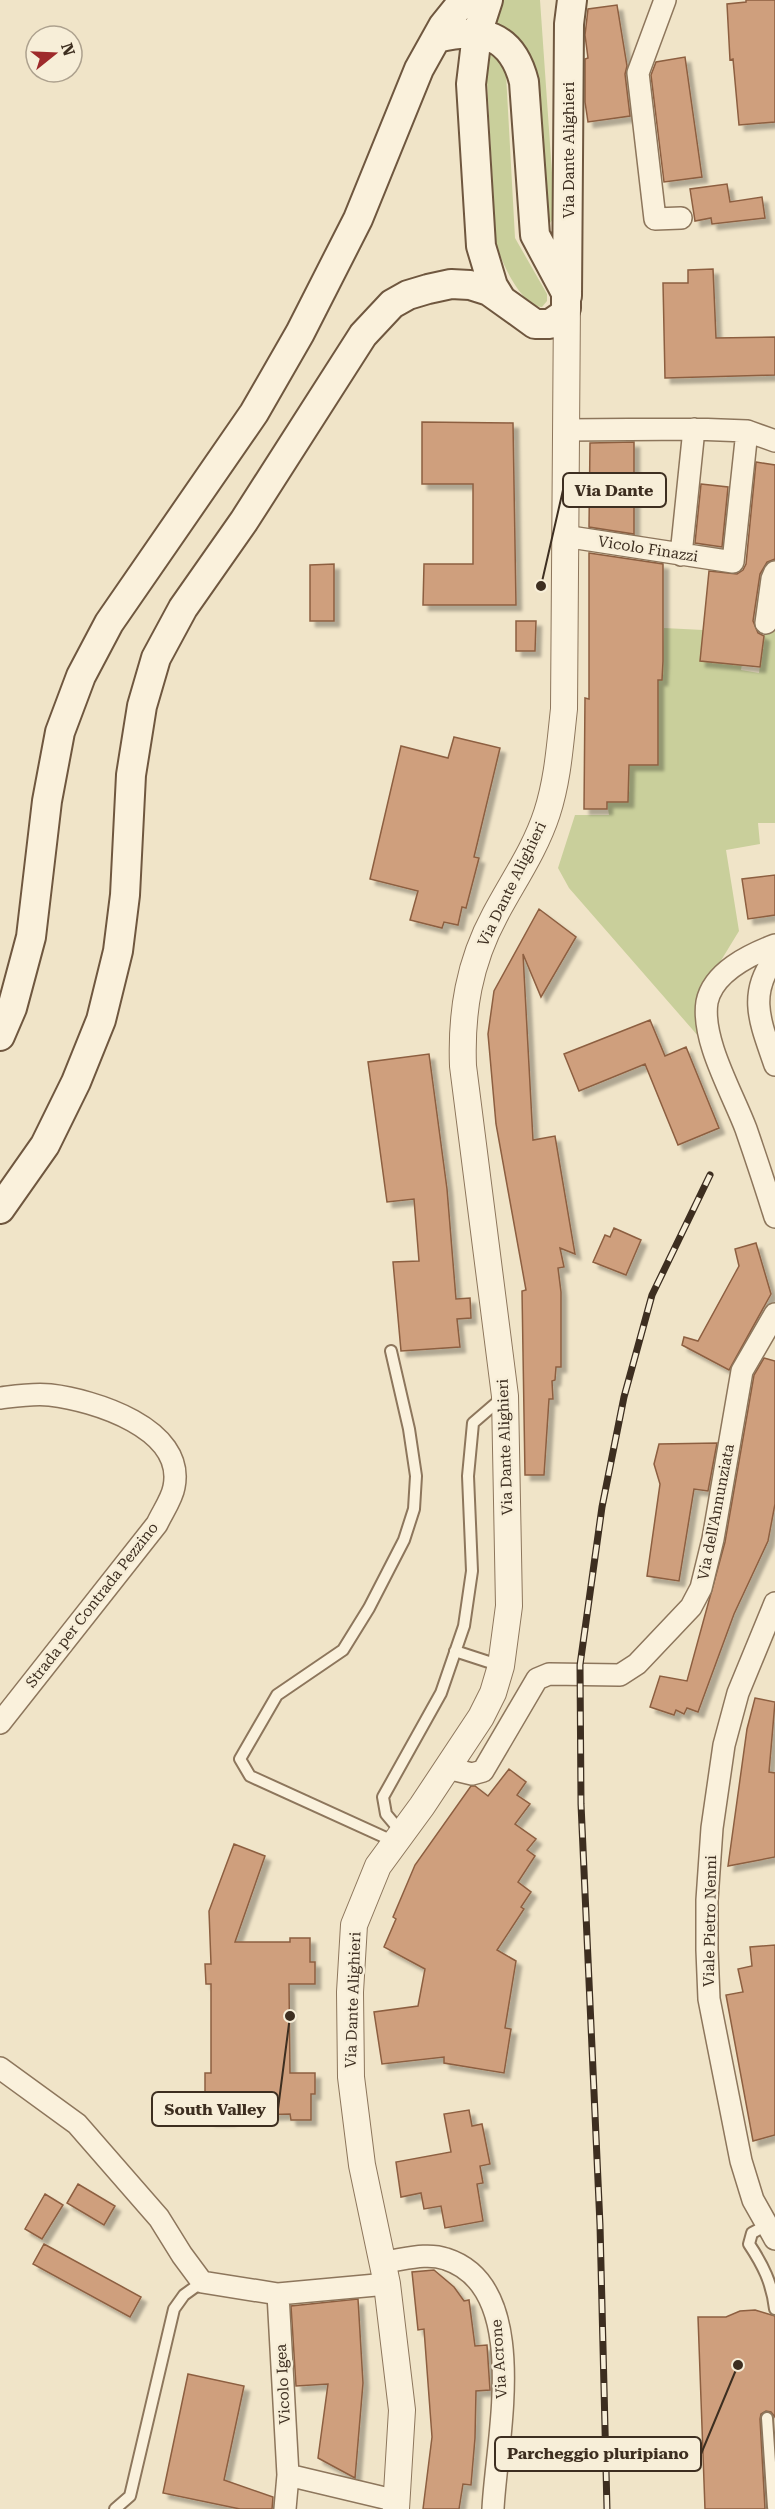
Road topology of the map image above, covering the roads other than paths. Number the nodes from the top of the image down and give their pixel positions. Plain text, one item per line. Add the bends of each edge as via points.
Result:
1 (464, 0) edge
2 (488, 0) edge
3 (572, 0) edge
4 (665, 0) edge
5 (477, 33) junction
6 (436, 38) junction
7 (681, 218) dead end
8 (501, 299) junction
9 (567, 301) junction
10 (528, 320) junction
11 (566, 362) junction
12 (694, 429) junction
13 (565, 430) junction
14 (747, 431) junction
15 (775, 441) edge
16 (564, 536) junction
17 (681, 555) junction
18 (775, 572) edge
19 (766, 623) dead end
20 (775, 945) edge
21 (775, 958) edge
22 (0, 1036) edge
23 (775, 1065) edge
24 (0, 1209) edge
25 (775, 1217) edge
26 (775, 1314) edge
27 (391, 1351) dead end
28 (505, 1396) junction
29 (0, 1398) edge
30 (775, 1603) edge
31 (455, 1651) junction
32 (501, 1666) junction
33 (0, 1723) edge
34 (447, 1768) junction
35 (399, 1838) junction
36 (0, 2068) edge
37 (771, 2232) edge
38 (384, 2273) junction
39 (202, 2282) junction
40 (278, 2294) junction
41 (775, 2309) edge
42 (767, 2418) dead end
43 (288, 2475) junction
44 (397, 2505) edge
45 (775, 2508) edge
46 (115, 2509) edge
47 (285, 2509) edge
48 (493, 2509) edge

1 - 6 main road
2 - 5 main road
3 - 9 main road, Via Dante Alighieri
4 - 7 street via 638,73 655,219
5 - 6 main road
5 - 8 main road via 471,84 481,246
5 - 9 main road via 504,43 521,68 535,236
6 - 22 main road via 419,69 358,219 300,333 254,413 109,623 81,676 60,732 47,801 31,937 12,1008
8 - 10 main road
8 - 24 main road via 470,285 451,284 408,295 392,304 363,335 244,521 183,608 156,658 142,706 131,776 120,940 101,1020 45,1145
9 - 10 main road via 563,315 550,324
9 - 11 street, Via Dante Alighieri
10 - 11 street
11 - 13 street, Via Dante Alighieri
12 - 13 street
12 - 14 street
12 - 17 street
13 - 16 street, Via Dante Alighieri
14 - 15 street
14 - 17 street, Vicolo Finazzi via 733,562
16 - 17 street, Vicolo Finazzi
16 - 28 street, Via Dante Alighieri via 564,709 558,768 547,813 528,858 483,939 463,1015 463,1066
18 - 19 street
20 - 25 street via 726,972 707,1002 707,1017 711,1039
21 - 23 street via 758,994 757,1008
26 - 34 street, Via dell'Annunziata via 742,1371 713,1539 701,1588 691,1607 637,1664 620,1675 549,1674 537,1679 483,1771 472,1774
27 - 35 lane via 416,1476 414,1509 404,1540 343,1650 277,1695 240,1760 250,1776
28 - 31 lane via 473,1422 468,1476 472,1571 464,1626
28 - 32 street, Via Dante Alighieri via 509,1606
29 - 33 street, Strada per Contrada Pezzino via 48,1394 118,1412 140,1424 168,1453 174,1468 174,1487 157,1524
30 - 37 street, Viale Pietro Nenni via 738,1693 724,1744 712,1828 707,1910 709,1999 741,2161 753,2200
31 - 32 lane
31 - 35 lane via 441,1693 382,1797
32 - 34 street, Via Dante Alighieri via 481,1717
34 - 35 street, Via Dante Alighieri
35 - 38 street, Via Dante Alighieri via 378,1866 354,1925 350,1992 351,2078 362,2165
36 - 39 street via 77,2124 159,2218
37 - 41 lane via 752,2233 749,2244 766,2270
38 - 40 street
38 - 44 street, Via Dante Alighieri via 402,2410
38 - 48 street, Via Acrone via 429,2256 445,2258 473,2274 492,2302 498,2322 504,2387
39 - 40 street
39 - 46 lane via 184,2295 174,2309 130,2496
40 - 43 street, Vicolo Igea
42 - 45 lane
43 - 44 street
43 - 47 street, Vicolo Igea

